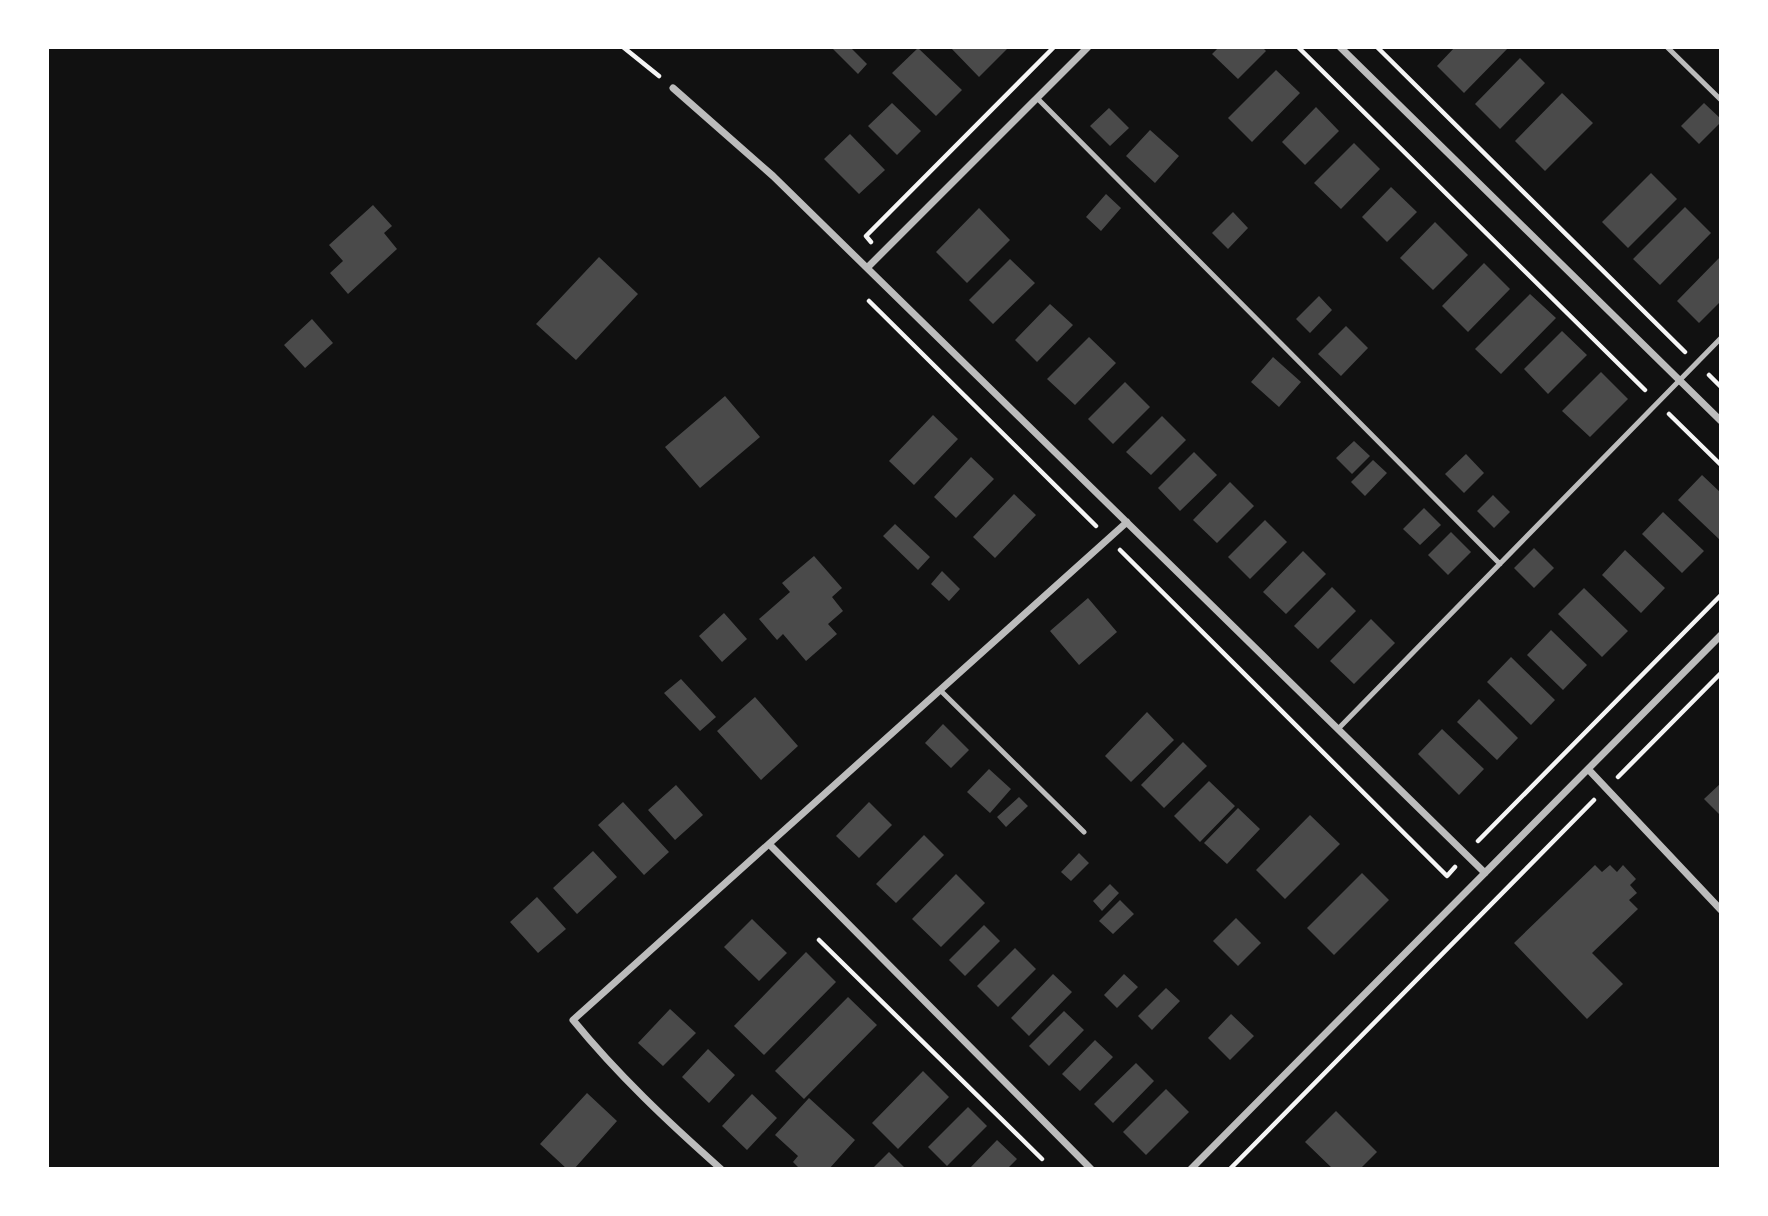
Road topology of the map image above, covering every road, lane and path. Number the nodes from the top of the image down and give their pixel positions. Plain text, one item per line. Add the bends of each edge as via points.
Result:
1 (623, 47) edge
2 (1088, 47) edge
3 (1298, 47) edge
4 (1340, 47) edge
5 (1377, 47) edge
6 (1667, 47) edge
7 (673, 88) joint
8 (1037, 98) junction
9 (1721, 100) edge
10 (867, 268) junction
11 (869, 301) dead end
12 (1721, 338) edge
13 (1697, 363) junction
14 (1679, 380) junction
15 (1721, 387) edge
16 (1658, 403) junction
17 (1721, 421) edge
18 (1721, 465) edge
19 (1127, 522) junction
20 (1108, 539) junction
21 (1500, 564) junction
22 (1721, 595) edge
23 (1721, 635) edge
24 (1721, 673) edge
25 (940, 690) junction
26 (1338, 729) junction
27 (1588, 769) junction
28 (1606, 789) junction
29 (1084, 832) dead end
30 (769, 844) junction
31 (1466, 854) junction
32 (1485, 873) junction
33 (1721, 910) edge
34 (820, 940) dead end
35 (1042, 1159) dead end
36 (721, 1169) edge
37 (1091, 1169) edge
38 (1191, 1169) edge
39 (1230, 1169) edge

1 - 7 path
2 - 8 street
3 - 16 path
4 - 14 street
5 - 13 path
6 - 9 lane
7 - 10 street via 773,176
8 - 10 street
8 - 21 lane
10 - 19 street
11 - 20 path
12 - 13 lane
13 - 14 lane
13 - 15 path
14 - 16 lane
14 - 17 street
16 - 18 path
16 - 21 lane
19 - 20 street
19 - 26 street
20 - 25 street
20 - 31 path via 1447,876
21 - 26 lane
22 - 31 path
23 - 27 street
24 - 28 path
25 - 29 lane
25 - 30 street
26 - 31 street
27 - 28 street
27 - 32 street
28 - 33 street
28 - 39 path
30 - 36 street via 573,1020 661,1116
30 - 37 street
31 - 32 street
32 - 38 street
34 - 35 path

